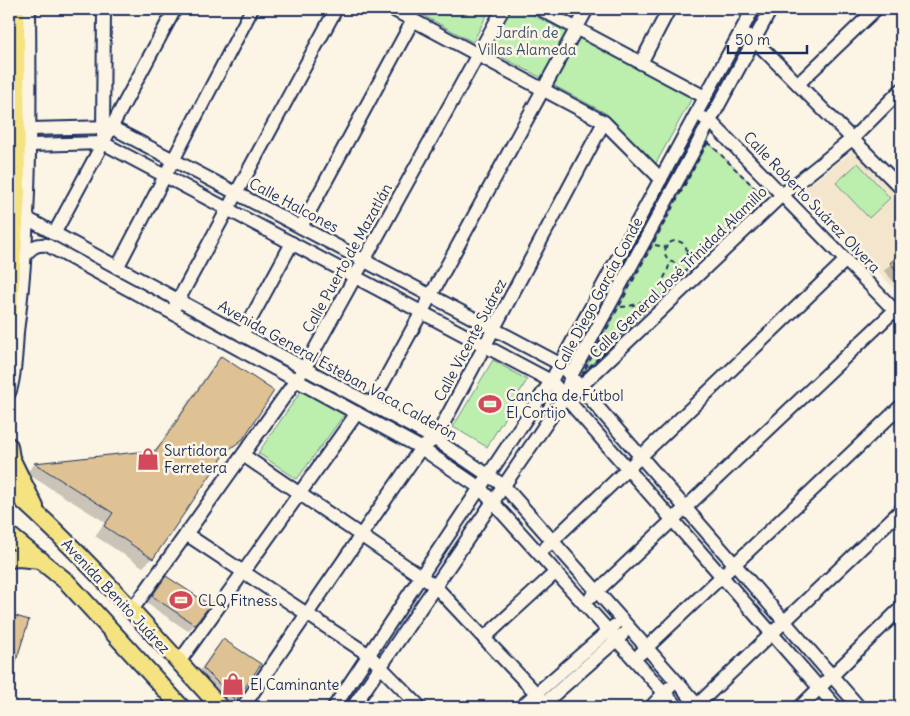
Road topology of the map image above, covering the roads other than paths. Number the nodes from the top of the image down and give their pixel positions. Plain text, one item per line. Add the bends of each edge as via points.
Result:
1 (16, 9) edge
2 (29, 9) edge
3 (104, 9) edge
4 (175, 9) edge
5 (252, 9) edge
6 (336, 9) edge
7 (392, 9) edge
8 (503, 9) edge
9 (540, 9) edge
10 (587, 9) edge
11 (669, 9) edge
12 (753, 9) edge
13 (771, 9) edge
14 (876, 9) edge
15 (413, 20) junction
16 (577, 28) junction
17 (741, 31) junction
18 (754, 40) junction
19 (478, 55) junction
20 (641, 63) junction
21 (798, 84) junction
22 (544, 90) junction
23 (901, 90) edge
24 (705, 97) junction
25 (696, 114) junction
26 (710, 121) junction
27 (604, 122) junction
28 (107, 127) junction
29 (30, 129) junction
30 (852, 139) junction
31 (103, 143) junction
32 (30, 145) junction
33 (173, 160) junction
34 (165, 176) junction
35 (661, 179) junction
36 (901, 188) edge
37 (236, 193) junction
38 (782, 195) junction
39 (227, 209) junction
40 (28, 218) junction
41 (301, 227) junction
42 (54, 234) junction
43 (292, 244) junction
44 (25, 255) junction
45 (846, 260) junction
46 (365, 261) junction
47 (117, 268) junction
48 (356, 277) junction
49 (430, 296) junction
50 (178, 301) junction
51 (9, 312) edge
52 (171, 312) junction
53 (422, 312) junction
54 (898, 314) edge
55 (494, 329) junction
56 (242, 336) junction
57 (485, 346) junction
58 (266, 348) junction
59 (260, 360) junction
60 (560, 364) junction
61 (304, 369) junction
62 (571, 376) junction
63 (297, 380) junction
64 (551, 381) junction
65 (580, 388) junction
66 (9, 393) edge
67 (565, 396) junction
68 (371, 405) junction
69 (901, 406) edge
70 (357, 413) junction
71 (435, 439) junction
72 (9, 446) edge
73 (420, 448) junction
74 (243, 455) junction
75 (641, 457) junction
76 (628, 469) junction
77 (488, 476) junction
78 (504, 486) junction
79 (9, 488) edge
80 (480, 488) junction
81 (300, 493) junction
82 (493, 502) junction
83 (686, 508) junction
84 (901, 510) edge
85 (38, 514) junction
86 (673, 520) junction
87 (9, 534) edge
88 (186, 534) junction
89 (361, 534) junction
90 (552, 541) junction
91 (539, 554) junction
92 (9, 559) edge
93 (42, 560) junction
94 (735, 565) junction
95 (244, 572) junction
96 (556, 572) junction
97 (422, 576) junction
98 (722, 576) junction
99 (435, 586) junction
100 (597, 592) junction
101 (584, 604) junction
102 (901, 608) edge
103 (132, 610) junction
104 (306, 614) junction
105 (784, 622) junction
106 (625, 624) junction
107 (772, 634) junction
108 (612, 635) junction
109 (484, 638) junction
110 (647, 648) junction
111 (369, 655) junction
112 (634, 660) junction
113 (179, 662) junction
114 (380, 667) junction
115 (831, 676) junction
116 (676, 681) junction
117 (820, 688) junction
118 (664, 693) junction
119 (542, 703) edge
120 (181, 707) edge
121 (220, 707) edge
122 (243, 707) edge
123 (334, 707) edge
124 (353, 707) edge
125 (420, 707) edge
126 (521, 707) edge
127 (651, 707) edge
128 (677, 707) edge
129 (697, 707) edge
130 (800, 707) edge
131 (836, 707) edge
132 (858, 707) edge

1 - 51 main road via 17,195
2 - 29 street
3 - 28 street
4 - 28 street
5 - 33 street
6 - 37 street
7 - 15 street
8 - 19 street, Calle Puerto de Mazatlán
9 - 16 street
10 - 16 street
11 - 20 street
12 - 17 street, Calle Diego García Conde
13 - 18 street, Calle Diego García Conde
14 - 21 street
15 - 19 street
15 - 41 street
16 - 20 street
16 - 22 street
17 - 18 street
17 - 24 street, Calle Diego García Conde
18 - 21 street
18 - 26 street, Calle Diego García Conde
19 - 22 street
19 - 46 street, Calle Puerto de Mazatlán
20 - 24 street
21 - 30 street
22 - 27 street
22 - 49 street
23 - 30 street, Calle General José Trinidad Alamillo
24 - 25 street, Calle Diego García Conde
25 - 26 street, Calle Roberto Suárez Olvera
25 - 35 street, Calle Diego García Conde
26 - 38 street, Calle Roberto Suárez Olvera
26 - 62 street, Calle Diego García Conde
27 - 35 street
27 - 55 street, Calle Vicente Suárez
28 - 29 street, Calle Halcones
28 - 31 street
28 - 33 street, Calle Halcones
29 - 32 street
30 - 36 street
30 - 38 street, Calle General José Trinidad Alamillo
31 - 32 street
31 - 34 street
31 - 42 street
32 - 40 street
33 - 34 street
33 - 37 street, Calle Halcones
34 - 39 street
34 - 47 street
35 - 60 street, Calle Diego García Conde
37 - 39 street
37 - 41 street, Calle Halcones
38 - 45 street, Calle Roberto Suárez Olvera
38 - 65 street, Calle General José Trinidad Alamillo
39 - 43 street
39 - 50 street
40 - 42 street, Avenida General Esteban Vaca Calderón
40 - 44 street
41 - 46 street, Calle Halcones
42 - 47 street, Avenida General Esteban Vaca Calderón
43 - 48 street
43 - 56 street
44 - 52 street, Avenida General Esteban Vaca Calderón via 39,244 47,245
44 - 66 street
45 - 54 street, Calle Roberto Suárez Olvera
45 - 75 street
46 - 48 street, Calle Puerto de Mazatlán
46 - 49 street, Calle Halcones
47 - 50 street, Avenida General Esteban Vaca Calderón
48 - 53 street
48 - 61 street, Calle Puerto de Mazatlán
49 - 53 street
49 - 55 street, Calle Halcones
50 - 52 street
50 - 56 street, Avenida General Esteban Vaca Calderón
52 - 59 street, Avenida General Esteban Vaca Calderón
53 - 57 street
53 - 68 street
54 - 83 street
55 - 57 street, Calle Vicente Suárez
55 - 60 street, Calle Halcones
56 - 58 street, Avenida General Esteban Vaca Calderón
57 - 64 street
57 - 71 street, Calle Vicente Suárez
58 - 59 street
58 - 61 street, Avenida General Esteban Vaca Calderón
59 - 63 street, Avenida General Esteban Vaca Calderón
60 - 62 street, Calle Halcones
60 - 64 street, Calle Diego García Conde
61 - 63 street, Calle Puerto de Mazatlán
61 - 68 street, Avenida General Esteban Vaca Calderón
62 - 65 street, Calle Halcones
62 - 67 street, Calle Diego García Conde
63 - 70 street, Avenida General Esteban Vaca Calderón
63 - 74 street, Calle Puerto de Mazatlán
64 - 67 street
64 - 77 street, Calle Diego García Conde
65 - 67 street, Calle General José Trinidad Alamillo
65 - 75 street, Calle Halcones
67 - 76 street
67 - 78 street, Calle Diego García Conde
68 - 71 street, Avenida General Esteban Vaca Calderón
69 - 94 street
70 - 73 street, Avenida General Esteban Vaca Calderón
70 - 81 street
71 - 73 street
71 - 77 street, Avenida General Esteban Vaca Calderón
72 - 85 main road via 11,458
73 - 80 street, Avenida General Esteban Vaca Calderón
73 - 89 street
74 - 81 street
74 - 88 street, Calle Puerto de Mazatlán
75 - 76 street
75 - 83 street, Calle Halcones
76 - 86 street
76 - 90 street
77 - 78 street, Avenida General Esteban Vaca Calderón
77 - 80 street, Calle Diego García Conde
78 - 82 street, Calle Diego García Conde
78 - 90 street, Avenida General Esteban Vaca Calderón
79 - 85 main road, Avenida Benito Juárez
80 - 82 street, Avenida General Esteban Vaca Calderón
80 - 97 street, Calle Diego García Conde
81 - 89 street
81 - 95 street
82 - 91 street, Avenida General Esteban Vaca Calderón
82 - 99 street, Calle Diego García Conde
83 - 86 street
83 - 94 street, Calle Halcones
84 - 105 street
85 - 103 main road, Avenida Benito Juárez
86 - 98 street
86 - 100 street
87 - 93 main road, Avenida Benito Juárez
88 - 95 street
88 - 103 street, Calle Puerto de Mazatlán
89 - 97 street
89 - 104 street
90 - 91 street
90 - 100 street, Avenida General Esteban Vaca Calderón
91 - 96 street, Avenida General Esteban Vaca Calderón
92 - 93 main road
93 - 120 main road, Avenida Benito Juárez via 67,582
94 - 98 street
94 - 105 street, Calle Halcones
95 - 104 street
95 - 113 street
96 - 101 street, Avenida General Esteban Vaca Calderón
96 - 109 street
97 - 99 street
97 - 111 street, Calle Diego García Conde
98 - 107 street
98 - 110 street
99 - 109 street
99 - 114 street, Calle Diego García Conde
100 - 101 street
100 - 106 street, Avenida General Esteban Vaca Calderón
101 - 108 street, Avenida General Esteban Vaca Calderón
102 - 115 street
103 - 113 main road, Avenida Benito Juárez
104 - 111 street
104 - 122 street
105 - 107 street
105 - 115 street, Calle Halcones
106 - 108 street
106 - 110 street, Avenida General Esteban Vaca Calderón
107 - 117 street
107 - 129 street
108 - 112 street, Avenida General Esteban Vaca Calderón
108 - 119 street
109 - 119 street
110 - 112 street
110 - 116 street, Avenida General Esteban Vaca Calderón
111 - 114 street
111 - 123 street, Calle Diego García Conde
112 - 118 street, Avenida General Esteban Vaca Calderón
113 - 121 main road, Avenida Benito Juárez
114 - 124 street, Calle Diego García Conde
114 - 125 street
115 - 117 street
115 - 132 street, Calle Halcones
116 - 118 street
116 - 129 street, Avenida General Esteban Vaca Calderón
117 - 130 street
117 - 131 street
118 - 127 street
118 - 128 street, Avenida General Esteban Vaca Calderón
119 - 126 street

